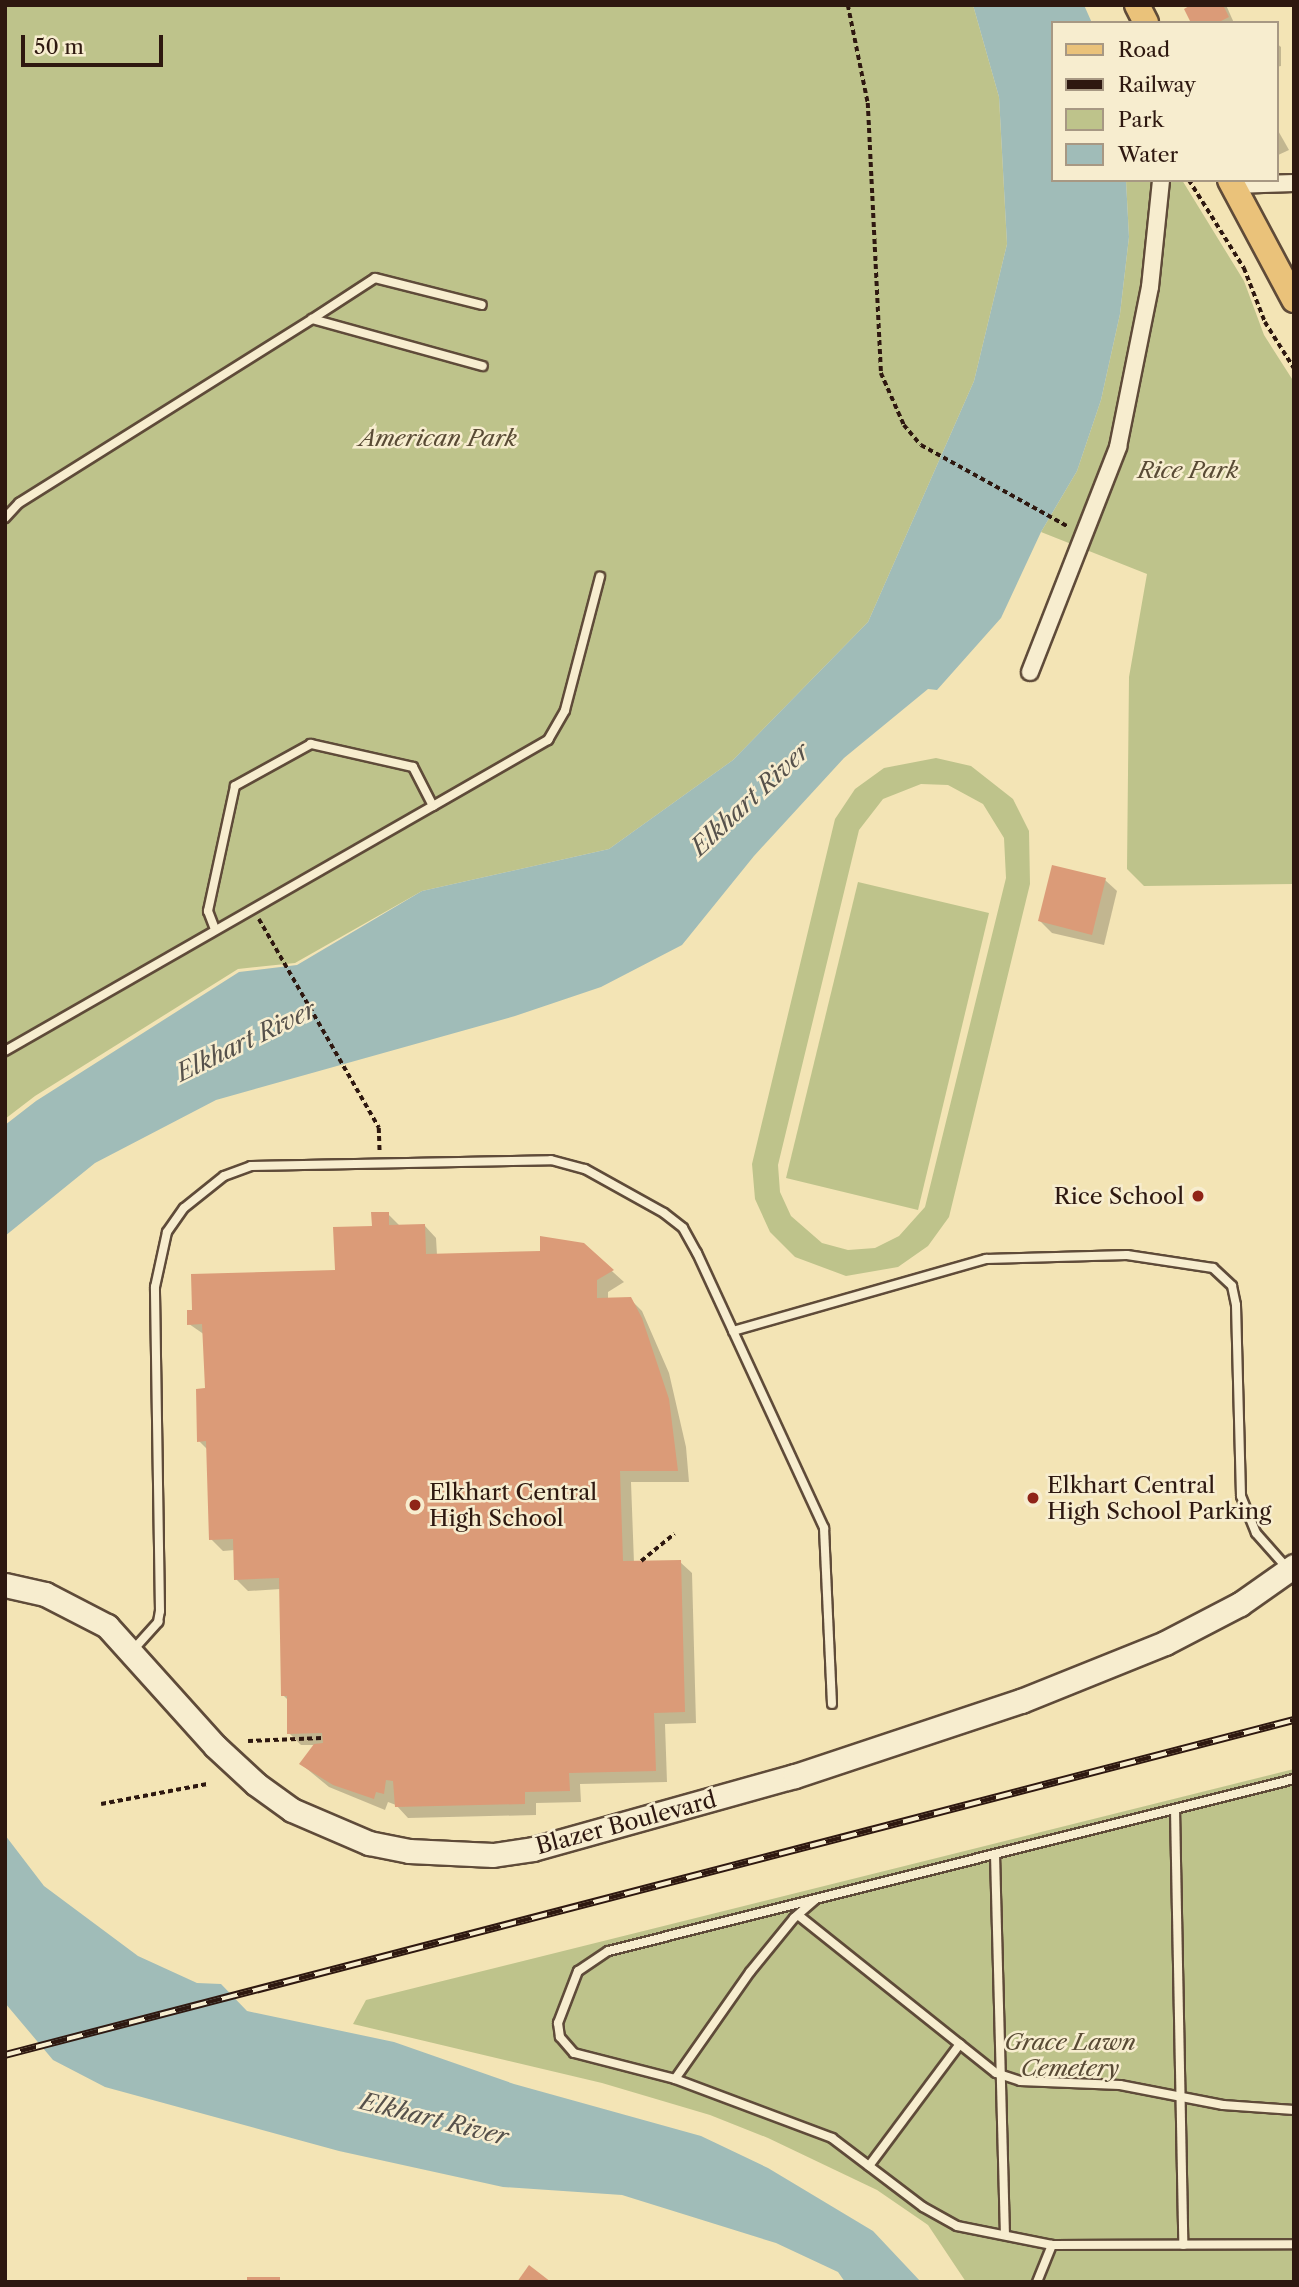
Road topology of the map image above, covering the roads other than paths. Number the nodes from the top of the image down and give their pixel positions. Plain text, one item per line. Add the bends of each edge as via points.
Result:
1 (1137, 5) edge
2 (1145, 21) edge
3 (1161, 182) edge
4 (1231, 182) edge
5 (1294, 183) edge
6 (1294, 300) edge
7 (482, 304) dead end
8 (312, 319) junction
9 (483, 366) dead end
10 (5, 517) edge
11 (600, 577) dead end
12 (1030, 672) dead end
13 (433, 806) junction
14 (215, 929) junction
15 (5, 1051) edge
16 (733, 1331) junction
17 (1292, 1568) edge
18 (5, 1585) edge
19 (133, 1650) junction
20 (832, 1704) dead end
21 (1294, 1779) edge
22 (1175, 1809) junction
23 (995, 1854) junction
24 (817, 1899) junction
25 (798, 1915) junction
26 (960, 2044) junction
27 (1001, 2075) junction
28 (676, 2079) junction
29 (1180, 2098) junction
30 (1294, 2110) edge
31 (869, 2166) junction
32 (1005, 2235) junction
33 (1052, 2245) junction
34 (1184, 2245) junction
35 (1291, 2245) edge
36 (1037, 2282) edge

1 - 2 main road
3 - 12 street via 1150,287 1118,447
4 - 5 street
4 - 6 main road
7 - 8 lane via 375,278
8 - 9 lane
8 - 10 lane via 19,503
11 - 13 lane via 565,710 548,740
13 - 14 lane
13 - 14 lane via 413,767 312,744 235,786 208,911
14 - 15 lane
16 - 17 lane via 986,1259 1127,1255 1213,1268 1232,1286 1236,1305 1241,1496 1256,1533
16 - 19 lane via 682,1228 585,1169 551,1160 380,1162 251,1166 224,1176 203,1191 167,1232 158,1260 160,1611 158,1622
16 - 20 lane via 824,1528
17 - 19 main road, Blazer Boulevard via 1240,1604 1165,1643 996,1709 795,1776 533,1849 493,1855 409,1851 369,1843 292,1810 215,1746
18 - 19 main road, Blazer Boulevard via 74,1606 107,1626
21 - 22 lane
22 - 23 lane
22 - 29 lane
23 - 24 lane
23 - 27 lane
24 - 25 lane
24 - 28 lane via 608,1951 578,1971 558,2023 565,2046 575,2053
25 - 26 lane
25 - 28 lane via 750,1972
26 - 27 lane
26 - 31 lane
27 - 29 lane via 1020,2081 1120,2085
27 - 32 lane
28 - 31 lane via 821,2133
29 - 30 lane
29 - 34 lane
31 - 32 lane via 957,2226
32 - 33 lane
33 - 34 lane
33 - 36 lane
34 - 35 lane

